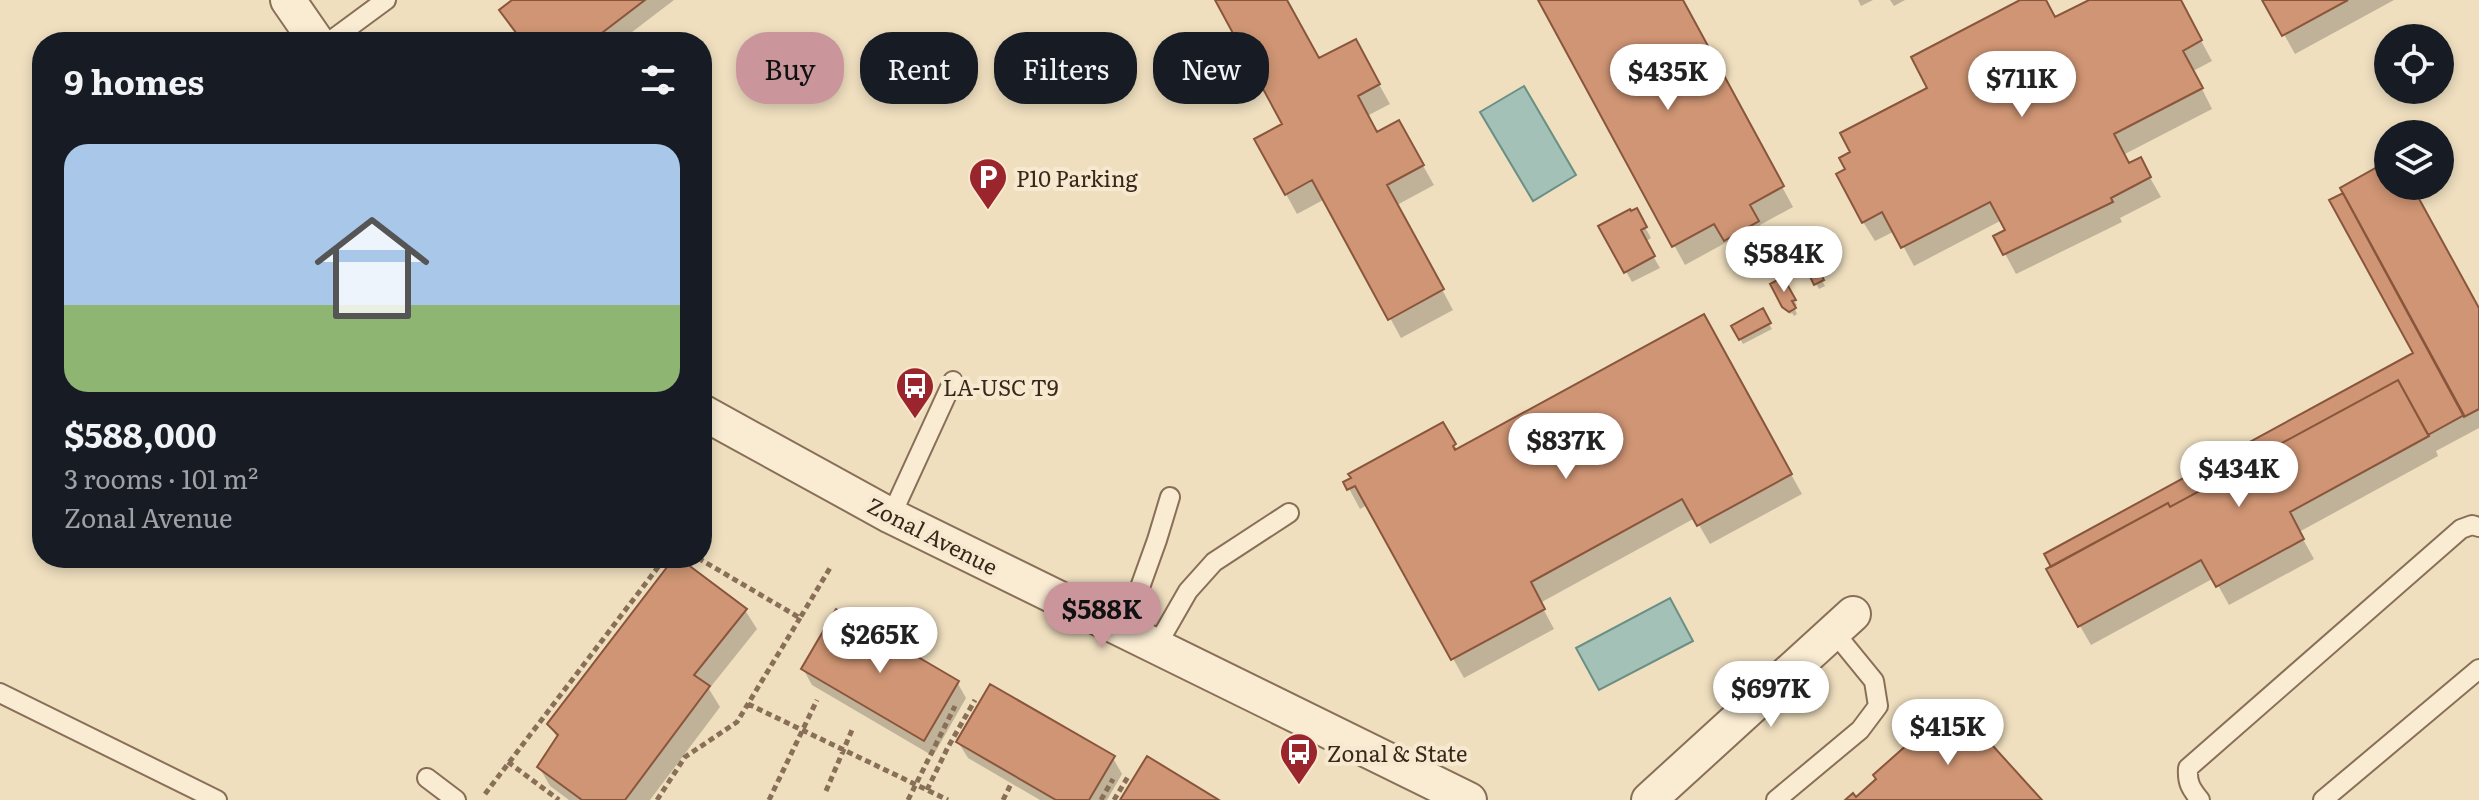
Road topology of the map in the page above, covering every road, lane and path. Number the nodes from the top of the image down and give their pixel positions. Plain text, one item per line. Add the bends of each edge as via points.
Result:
1 (288, 0) edge
2 (386, 0) edge
3 (310, 32) edge
4 (343, 32) edge
5 (953, 381) dead end
6 (712, 418) edge
7 (1170, 497) dead end
8 (1289, 513) dead end
9 (891, 516) junction
10 (2479, 527) edge
11 (712, 566) edge
12 (657, 568) edge
13 (830, 568) dead end
14 (800, 618) junction
15 (1844, 623) joint
16 (1125, 629) junction
17 (1157, 645) junction
18 (2479, 669) edge
19 (0, 693) edge
20 (817, 700) dead end
21 (975, 700) dead end
22 (748, 704) junction
23 (955, 706) dead end
24 (803, 730) junction
25 (852, 730) dead end
26 (844, 750) junction
27 (508, 762) junction
28 (1129, 775) dead end
29 (427, 778) dead end
30 (1113, 779) dead end
31 (1011, 784) dead end
32 (916, 785) junction
33 (927, 790) junction
34 (826, 791) dead end
35 (485, 794) dead end
36 (1448, 795) edge
37 (217, 800) edge
38 (456, 800) edge
39 (559, 800) edge
40 (657, 800) edge
41 (769, 800) edge
42 (908, 800) edge
43 (948, 800) edge
44 (1003, 800) edge
45 (1101, 800) edge
46 (1114, 800) edge
47 (1649, 800) edge
48 (1776, 800) edge
49 (2200, 800) edge
50 (2323, 800) edge

1 - 3 street
2 - 4 lane
5 - 9 lane
6 - 9 street, Zonal Avenue
7 - 16 lane
8 - 17 lane via 1214,562 1188,591
9 - 16 street, Zonal Avenue
10 - 49 lane via 2461,529 2188,768 2191,790
11 - 14 path
12 - 27 path
13 - 14 path
14 - 22 path
15 - 47 street
15 - 48 lane via 1874,681 1878,706 1860,730
16 - 17 street, Zonal Avenue
17 - 36 street, Zonal Avenue
18 - 50 lane
19 - 37 lane
20 - 24 path
21 - 33 path
22 - 24 path
22 - 40 path via 737,722 685,757
23 - 32 path
24 - 26 path
24 - 41 path
25 - 26 path
26 - 32 path
26 - 34 path
27 - 35 path
27 - 39 path
28 - 46 path
29 - 38 lane
30 - 45 path
31 - 44 path
32 - 33 path
32 - 42 path
33 - 43 path

